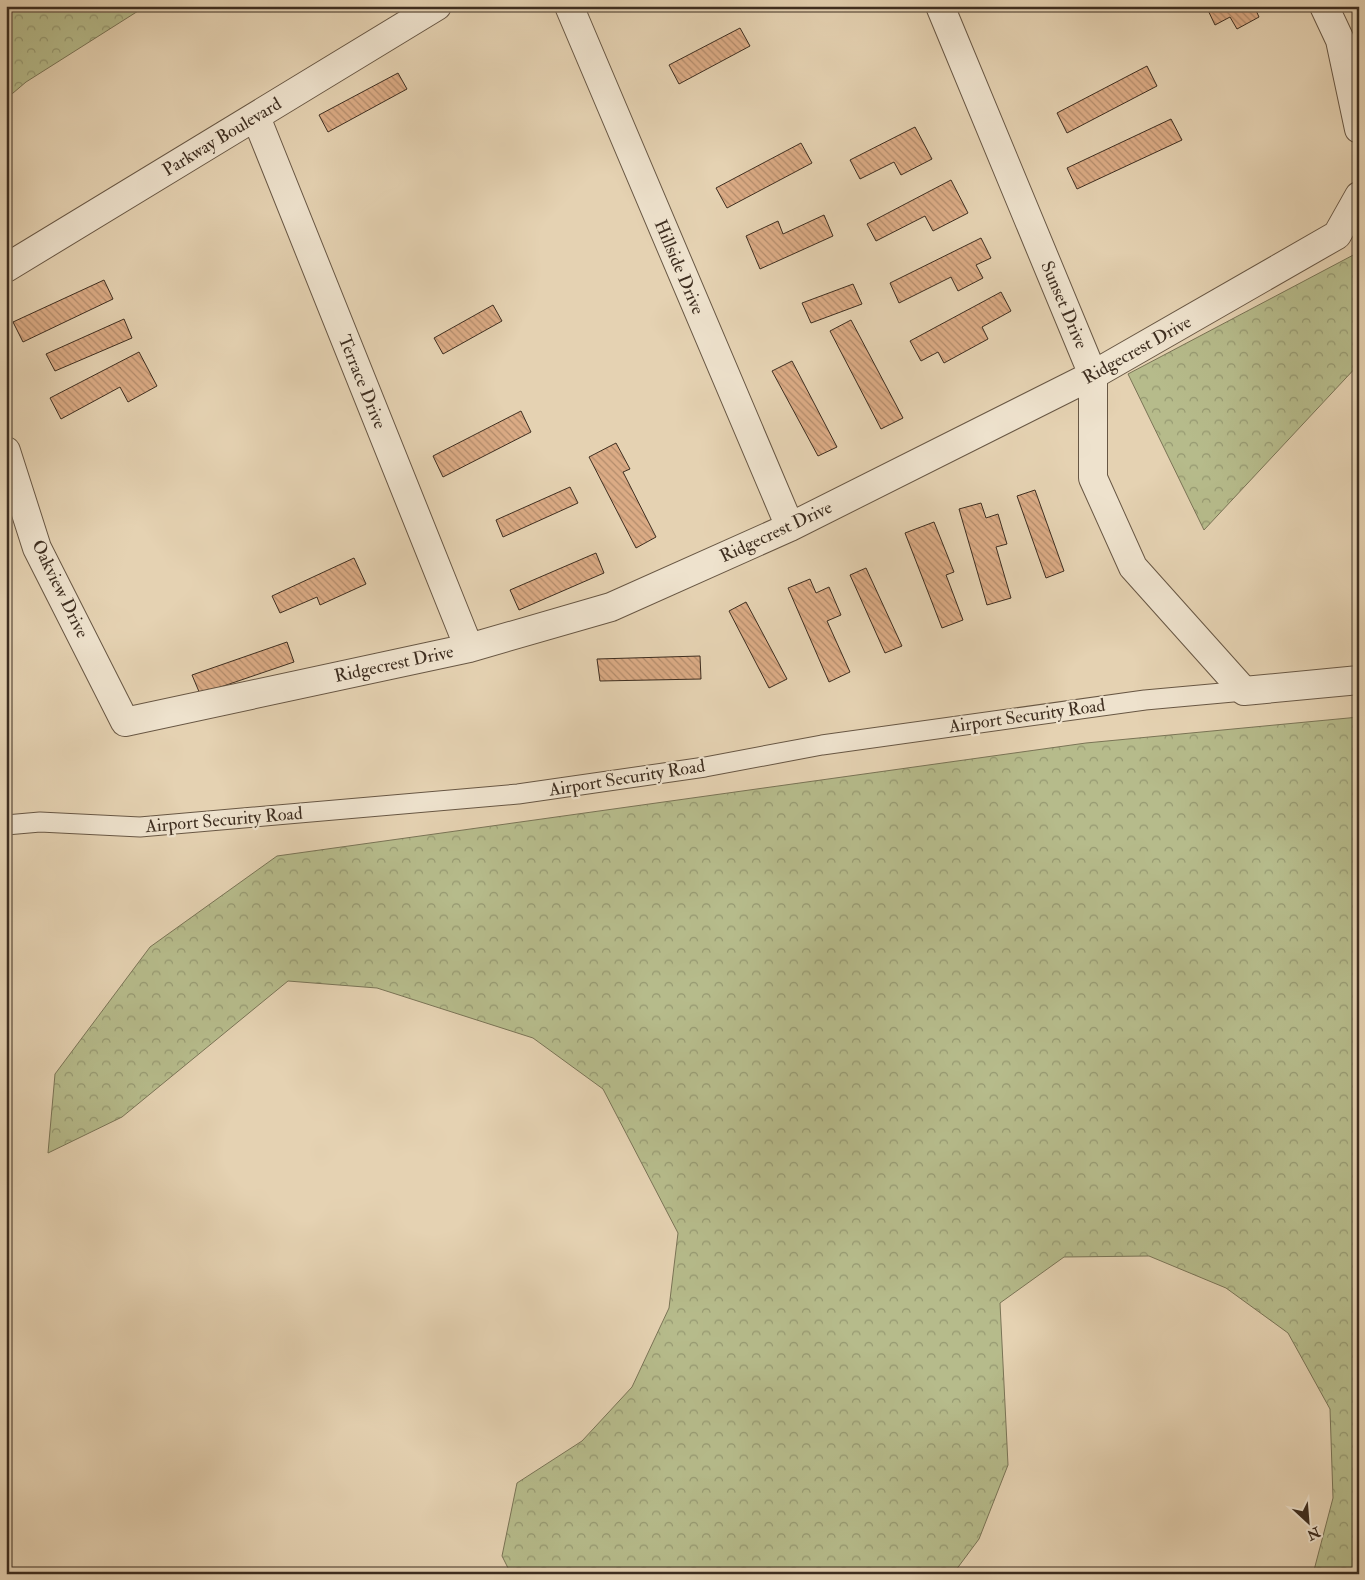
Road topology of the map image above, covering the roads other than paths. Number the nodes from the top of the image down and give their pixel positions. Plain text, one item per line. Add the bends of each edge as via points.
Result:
1 (437, 6) edge
2 (569, 6) edge
3 (940, 6) edge
4 (1324, 6) edge
5 (1349, 36) edge
6 (256, 117) junction
7 (1359, 129) edge
8 (1359, 196) edge
9 (6, 268) edge
10 (1093, 375) junction
11 (6, 451) edge
12 (790, 527) junction
13 (468, 648) junction
14 (1359, 680) edge
15 (1244, 691) junction
16 (125, 722) joint
17 (6, 825) edge

1 - 6 street, Parkway Boulevard
2 - 12 street, Hillside Drive
3 - 10 street, Sunset Drive
4 - 5 street
5 - 7 street
6 - 9 street, Parkway Boulevard
6 - 13 street, Terrace Drive
8 - 10 street, Ridgecrest Drive via 1337,235
10 - 12 street, Ridgecrest Drive
10 - 15 street, Sunset Drive via 1093,478 1133,567
11 - 16 street, Oakview Drive via 38,548
12 - 13 street, Ridgecrest Drive via 611,607
13 - 16 street, Ridgecrest Drive
14 - 15 street
15 - 17 lane, Airport Security Road via 1145,700 822,744 705,767 518,794 140,827 40,822

